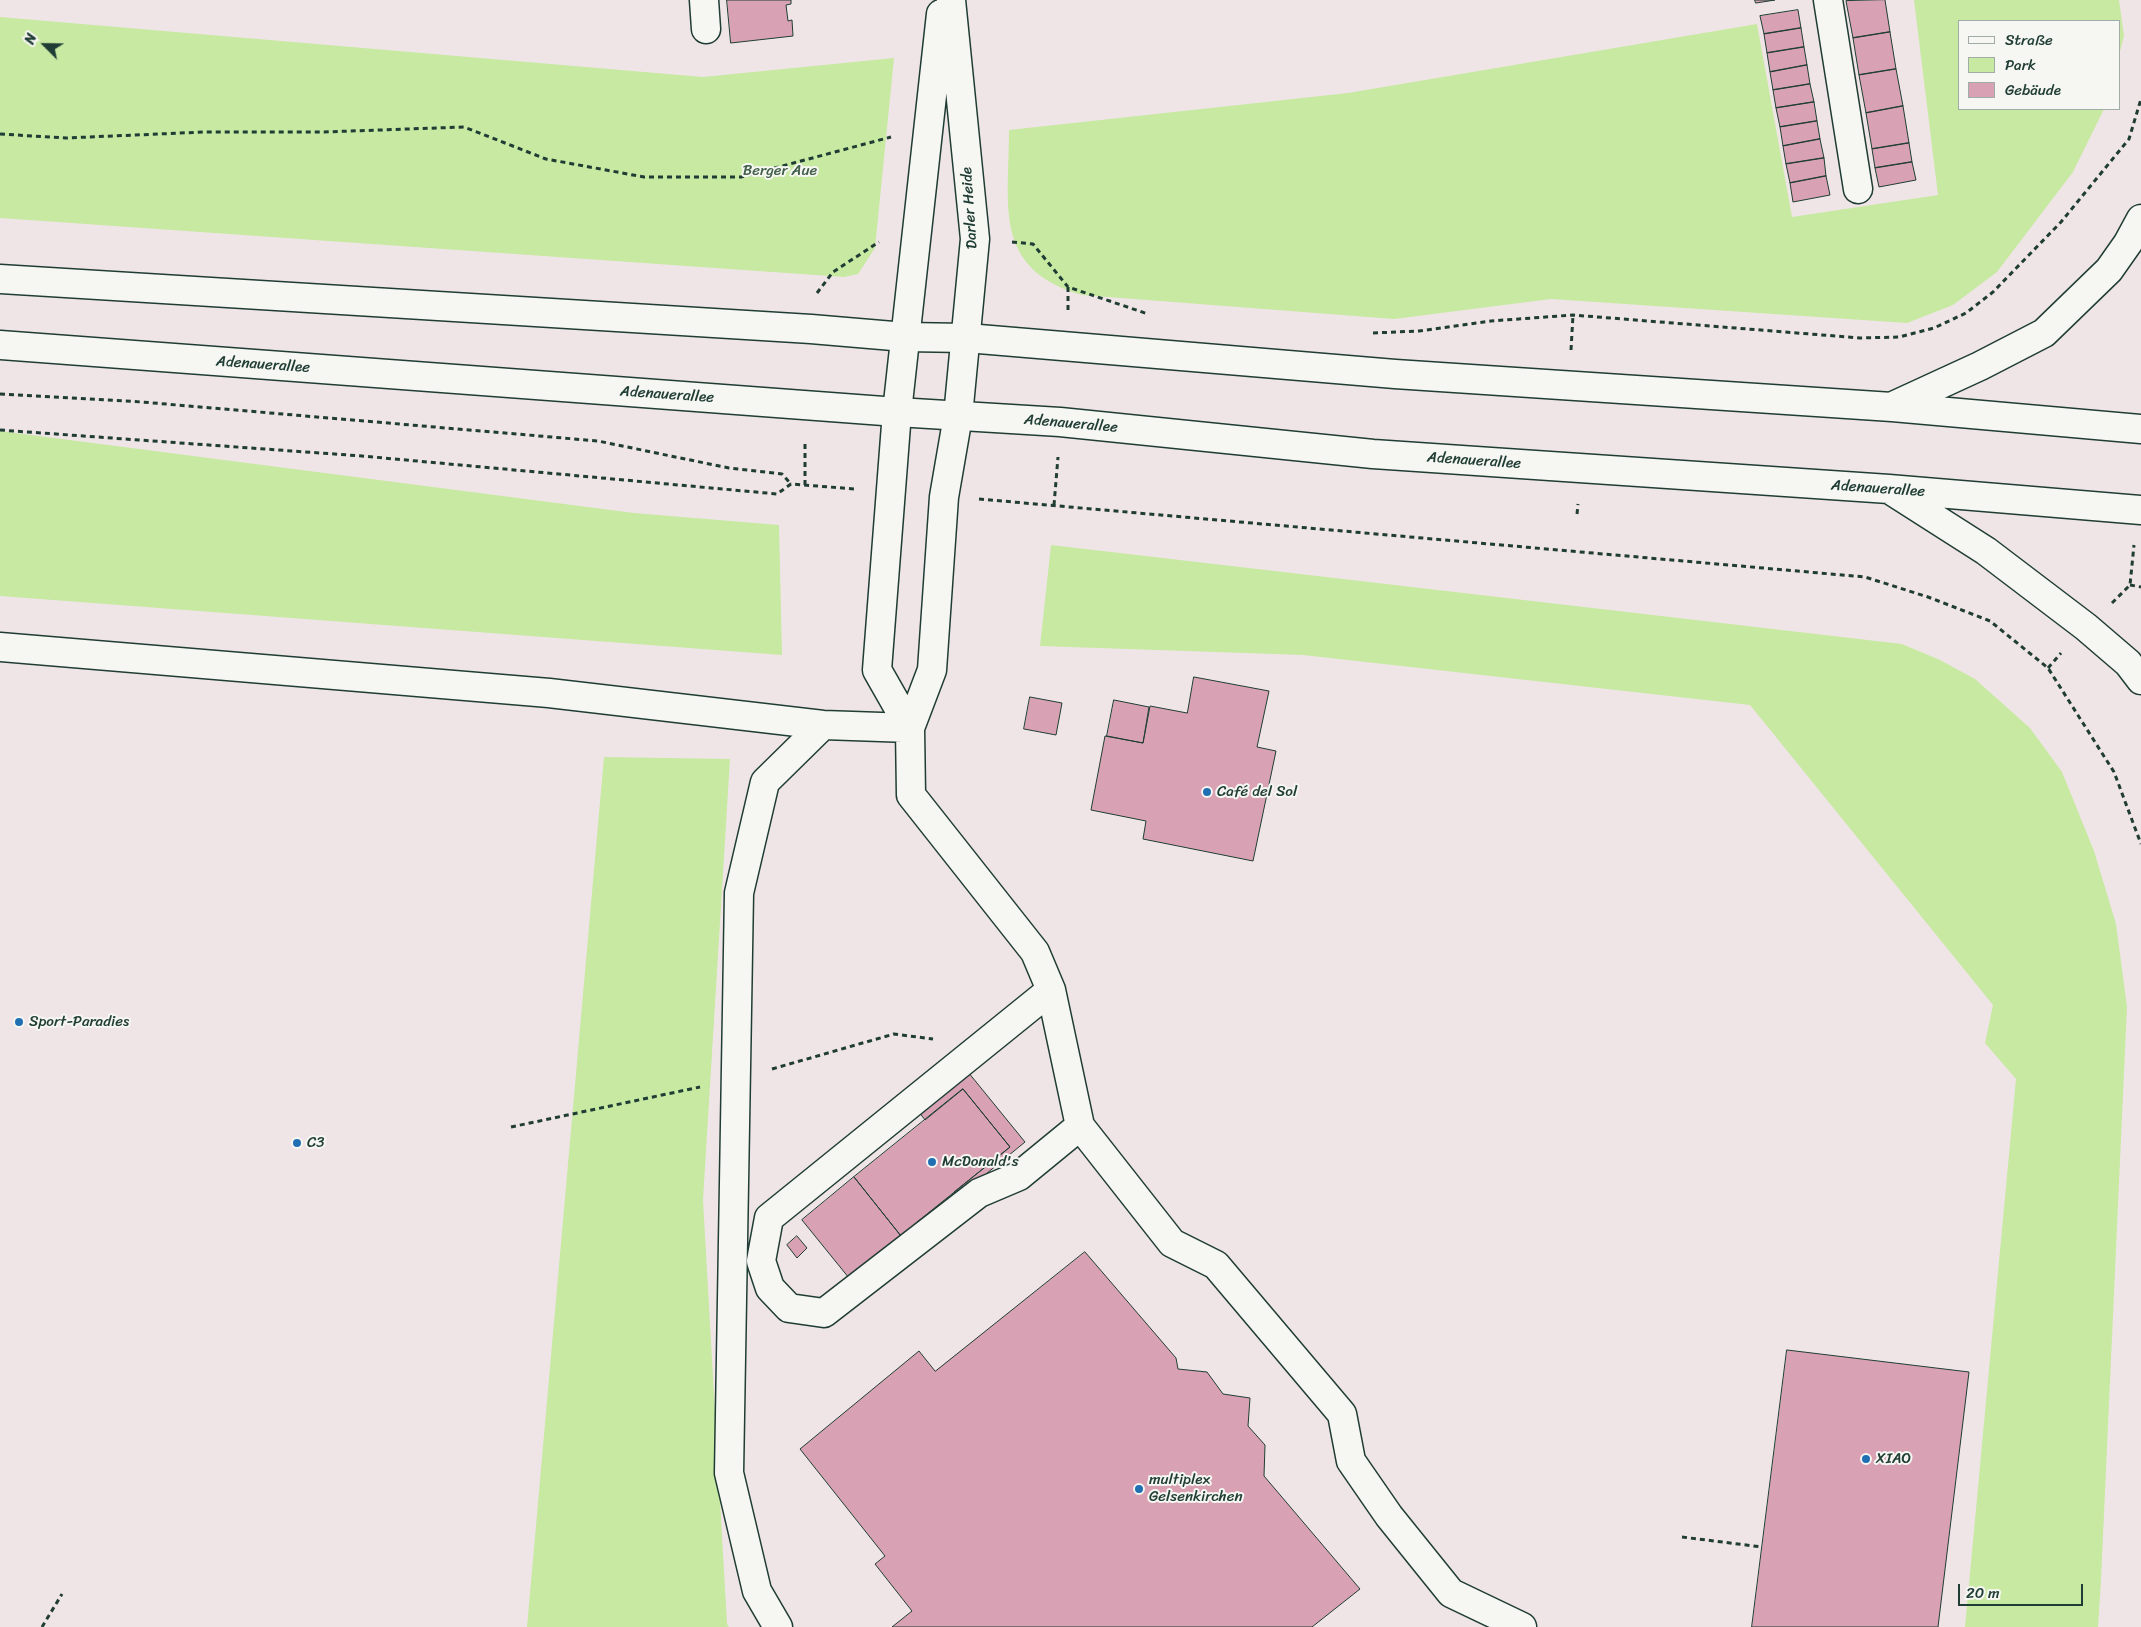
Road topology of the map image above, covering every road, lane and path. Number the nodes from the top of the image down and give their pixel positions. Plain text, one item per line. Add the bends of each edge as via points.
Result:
1 (704, 0) edge
2 (942, 0) edge
3 (951, 0) edge
4 (1828, 0) edge
5 (706, 29) dead end
6 (2141, 100) edge
7 (928, 128) junction
8 (0, 134) edge
9 (1858, 189) dead end
10 (2141, 219) edge
11 (918, 232) junction
12 (975, 239) junction
13 (0, 279) edge
14 (1157, 315) dead end
15 (811, 329) junction
16 (1366, 333) dead end
17 (905, 337) junction
18 (967, 338) junction
19 (0, 345) edge
20 (0, 394) edge
21 (805, 404) junction
22 (1892, 407) junction
23 (897, 412) junction
24 (958, 416) junction
25 (2141, 429) edge
26 (0, 430) edge
27 (791, 484) junction
28 (805, 485) junction
29 (1889, 489) junction
30 (892, 492) junction
31 (944, 497) junction
32 (2141, 510) edge
33 (2130, 585) dead end
34 (2141, 586) edge
35 (0, 647) edge
36 (2141, 680) edge
37 (823, 725) junction
38 (910, 728) junction
39 (2141, 844) edge
40 (1051, 990) junction
41 (939, 1039) dead end
42 (736, 1079) junction
43 (1080, 1126) junction
44 (511, 1127) dead end
45 (1682, 1538) dead end
46 (1762, 1547) dead end
47 (62, 1594) dead end
48 (42, 1627) edge
49 (778, 1627) edge
50 (1522, 1627) edge

1 - 5 main road
2 - 7 main road
3 - 12 main road, Darler Heide
4 - 9 main road
6 - 16 path via 2129,139 2061,222 1993,292 1966,313 1934,328 1899,338 1860,338 1573,315 1491,321 1419,331
7 - 8 path via 741,177 644,177 546,159 464,127 66,138
7 - 11 main road
10 - 22 main road via 2108,270 2044,333
11 - 15 path via 894,232 833,272 817,293
11 - 17 main road
12 - 14 path via 1033,244 1068,287
12 - 18 main road, Darler Heide
13 - 15 main road
15 - 17 main road
17 - 18 main road
17 - 23 main road
18 - 22 main road via 1395,374
18 - 24 main road, Darler Heide
19 - 21 main road, Adenauerallee
20 - 27 path via 142,402 598,441 729,468 782,474
21 - 23 main road, Adenauerallee
21 - 28 path
22 - 25 main road
23 - 24 main road, Adenauerallee
23 - 30 main road
24 - 29 main road, Adenauerallee via 1060,422 1373,454
24 - 31 main road, Darler Heide
26 - 27 path via 362,456 777,494
27 - 28 path
28 - 30 path
29 - 32 main road, Adenauerallee
29 - 36 main road via 1986,551 2079,621 2128,663
30 - 38 main road via 877,670
31 - 38 main road, Darler Heide via 932,670
31 - 39 path via 1865,577 1990,621 2048,668 2114,772
33 - 34 path
35 - 37 main road via 549,692
37 - 38 main road
37 - 42 main road via 765,782 739,894
38 - 40 main road via 911,795 1035,952
40 - 43 main road
40 - 43 main road via 769,1218 761,1261 770,1288 789,1308 824,1313 979,1193 1019,1176
41 - 42 path via 894,1034
42 - 44 path
42 - 49 main road via 729,1473 757,1591
43 - 50 main road via 1172,1243 1216,1265 1342,1414 1351,1461 1389,1516 1451,1593
45 - 46 path
47 - 48 path

